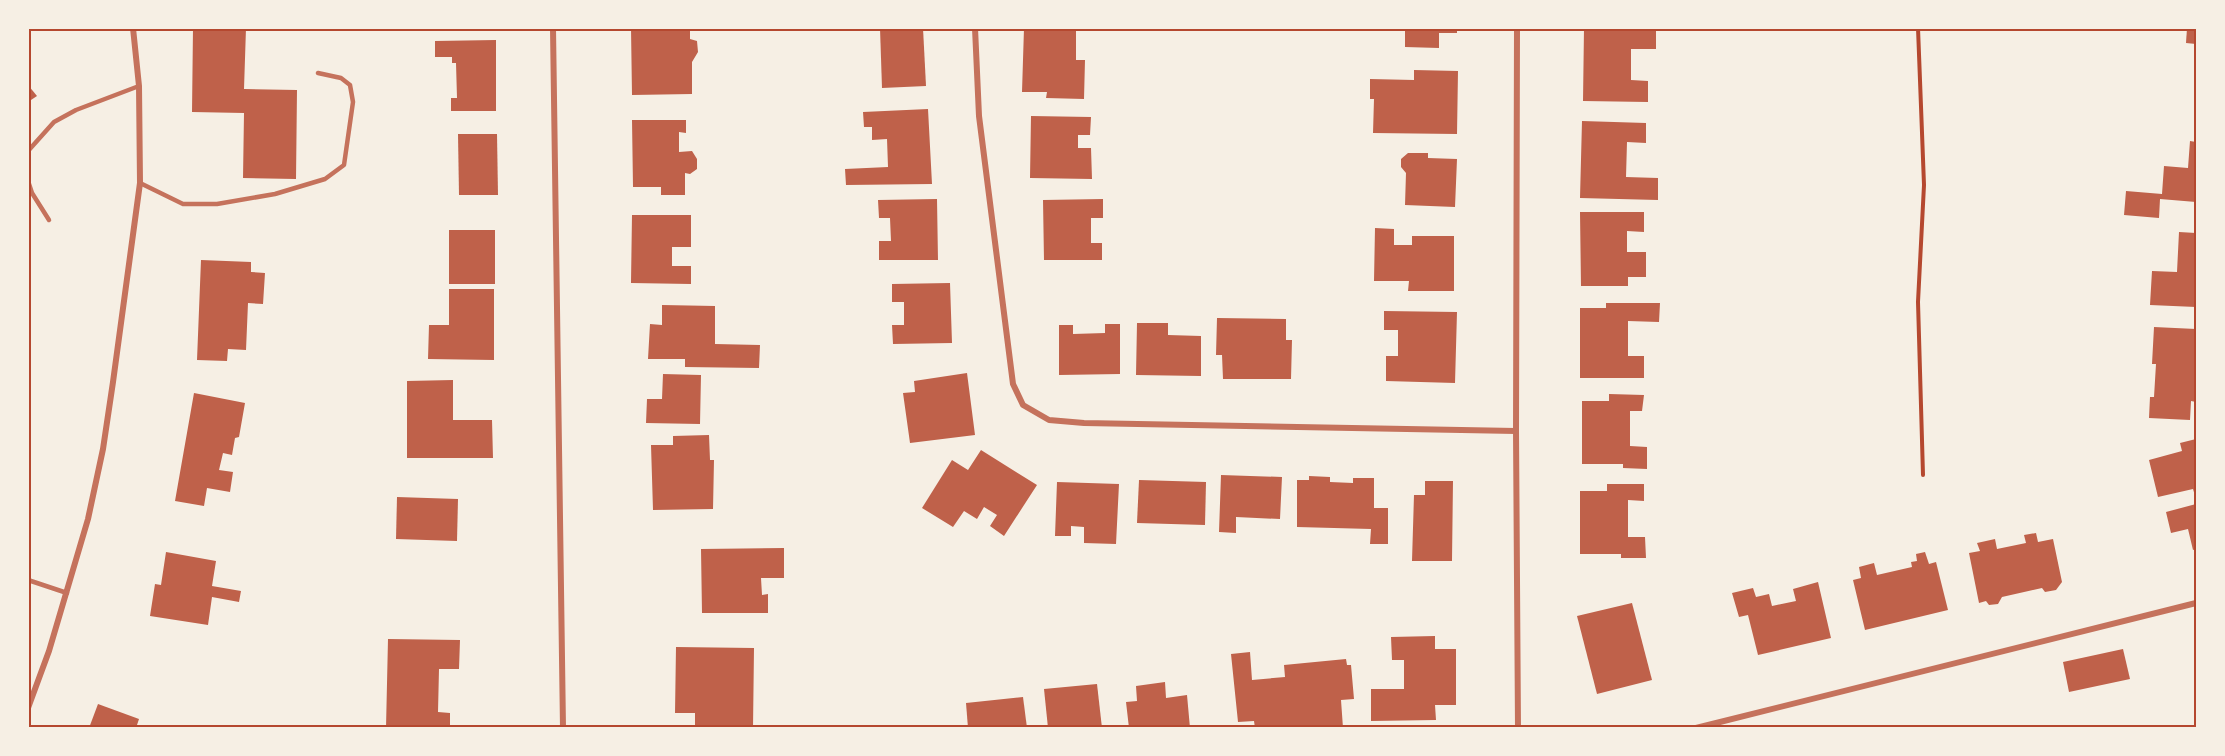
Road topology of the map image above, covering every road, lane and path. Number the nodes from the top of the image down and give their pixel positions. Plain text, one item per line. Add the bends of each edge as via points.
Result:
1 (133, 28) edge
2 (553, 28) edge
3 (975, 28) edge
4 (1517, 28) edge
5 (1918, 28) edge
6 (318, 73) dead end
7 (139, 86) junction
8 (28, 151) edge
9 (28, 181) edge
10 (140, 183) junction
11 (49, 220) dead end
12 (1516, 431) junction
13 (1923, 475) dead end
14 (28, 580) edge
15 (67, 593) junction
16 (2196, 603) edge
17 (28, 708) edge
18 (563, 728) edge
19 (1518, 728) edge
20 (1696, 728) edge

1 - 7 street
2 - 18 street
3 - 12 street via 979,116 1002,312 1013,384 1023,405 1049,420 1084,423
4 - 12 street
5 - 13 path via 1924,185 1918,302
6 - 10 lane via 341,78 350,85 353,102 344,165 325,179 275,194 217,204 183,204
7 - 8 lane via 54,122
7 - 10 street
9 - 11 lane
10 - 15 street via 103,449
12 - 19 street
14 - 15 lane
15 - 17 street
16 - 20 street

